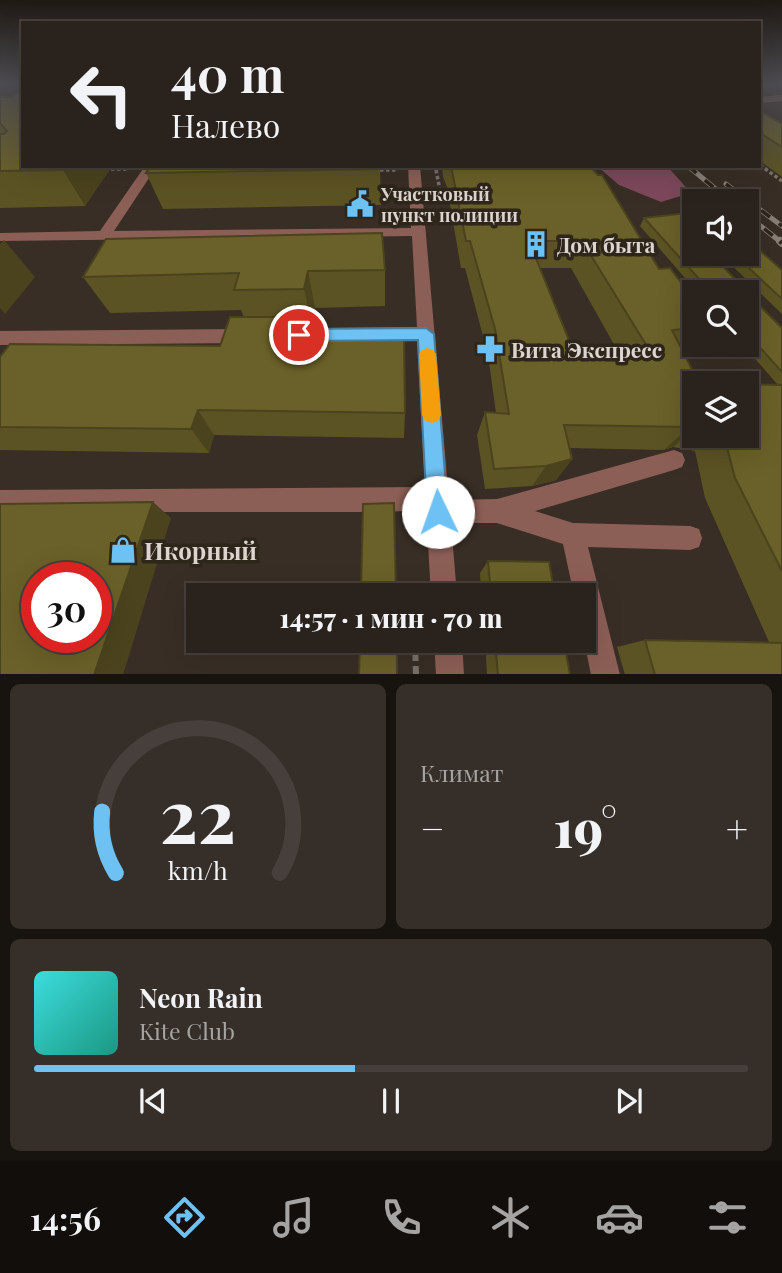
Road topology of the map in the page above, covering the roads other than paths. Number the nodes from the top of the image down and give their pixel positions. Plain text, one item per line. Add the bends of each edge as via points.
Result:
1 (150, 168) edge
2 (408, 168) edge
3 (419, 232) junction
4 (105, 235) junction
5 (0, 237) edge
6 (426, 334) junction
7 (313, 335) edge
8 (258, 336) edge
9 (0, 338) edge
10 (674, 460) dead end
11 (0, 501) edge
12 (438, 505) junction
13 (497, 511) junction
14 (573, 535) junction
15 (690, 538) dead end
16 (443, 583) edge
17 (449, 653) edge
18 (450, 674) edge
19 (606, 674) edge

1 - 4 street
2 - 3 street
3 - 4 street
3 - 6 street
4 - 5 street
6 - 7 street
6 - 12 street
8 - 9 street
10 - 13 street
11 - 12 street
12 - 13 street
12 - 16 street
13 - 14 street
14 - 15 street
14 - 19 street
17 - 18 street

